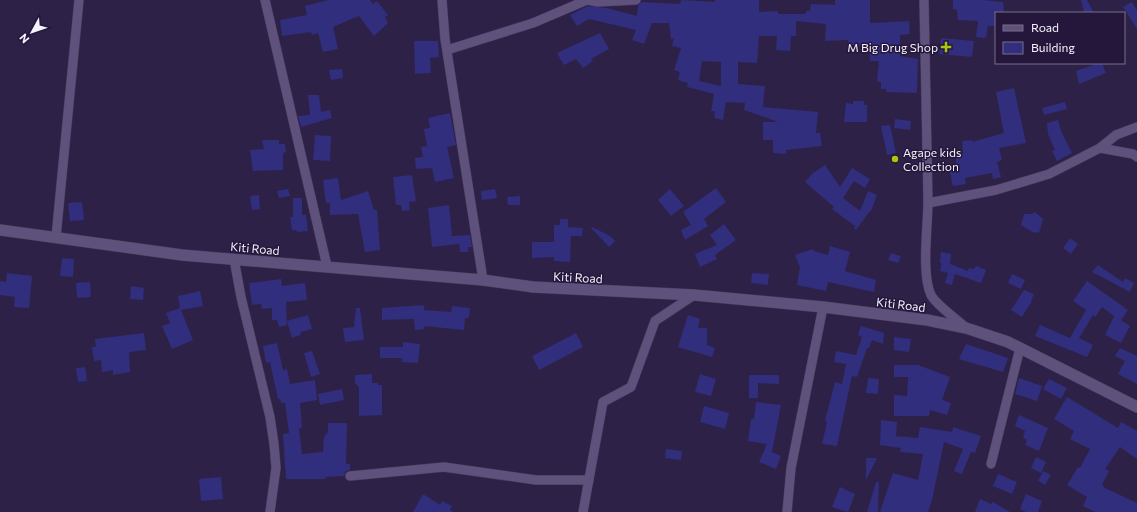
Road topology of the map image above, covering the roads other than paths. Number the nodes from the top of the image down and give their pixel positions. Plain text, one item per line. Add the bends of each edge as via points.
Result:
1 (78, 0) edge
2 (265, 0) edge
3 (442, 0) edge
4 (587, 0) edge
5 (636, 0) edge
6 (924, 0) edge
7 (447, 50) junction
8 (1137, 127) edge
9 (1100, 148) junction
10 (1137, 157) edge
11 (928, 202) junction
12 (0, 230) edge
13 (56, 237) junction
14 (234, 259) junction
15 (327, 266) junction
16 (483, 280) junction
17 (694, 295) junction
18 (823, 307) junction
19 (966, 328) junction
20 (1020, 348) junction
21 (1137, 407) edge
22 (991, 464) dead end
23 (350, 476) dead end
24 (589, 480) junction
25 (270, 512) edge
26 (583, 512) edge
27 (787, 512) edge

1 - 13 street
2 - 15 street
3 - 7 street
4 - 5 street
4 - 7 street via 533,23
6 - 11 street
7 - 16 street
8 - 9 street via 1116,135
9 - 10 street
9 - 11 street via 1049,174 996,190
11 - 19 street via 929,288 935,301
12 - 13 street, Kiti Road
13 - 14 street, Kiti Road via 142,251
14 - 15 street, Kiti Road
14 - 25 street via 240,297 270,417 274,444 276,468
15 - 16 street, Kiti Road
16 - 17 street, Kiti Road via 533,287
17 - 18 street, Kiti Road
17 - 24 street via 655,321 632,386 603,402
18 - 19 street, Kiti Road via 927,320
18 - 27 street via 791,468
19 - 20 street, Kiti Road
20 - 21 street, Kiti Road
20 - 22 street
23 - 24 street via 444,467 536,480
24 - 26 street

